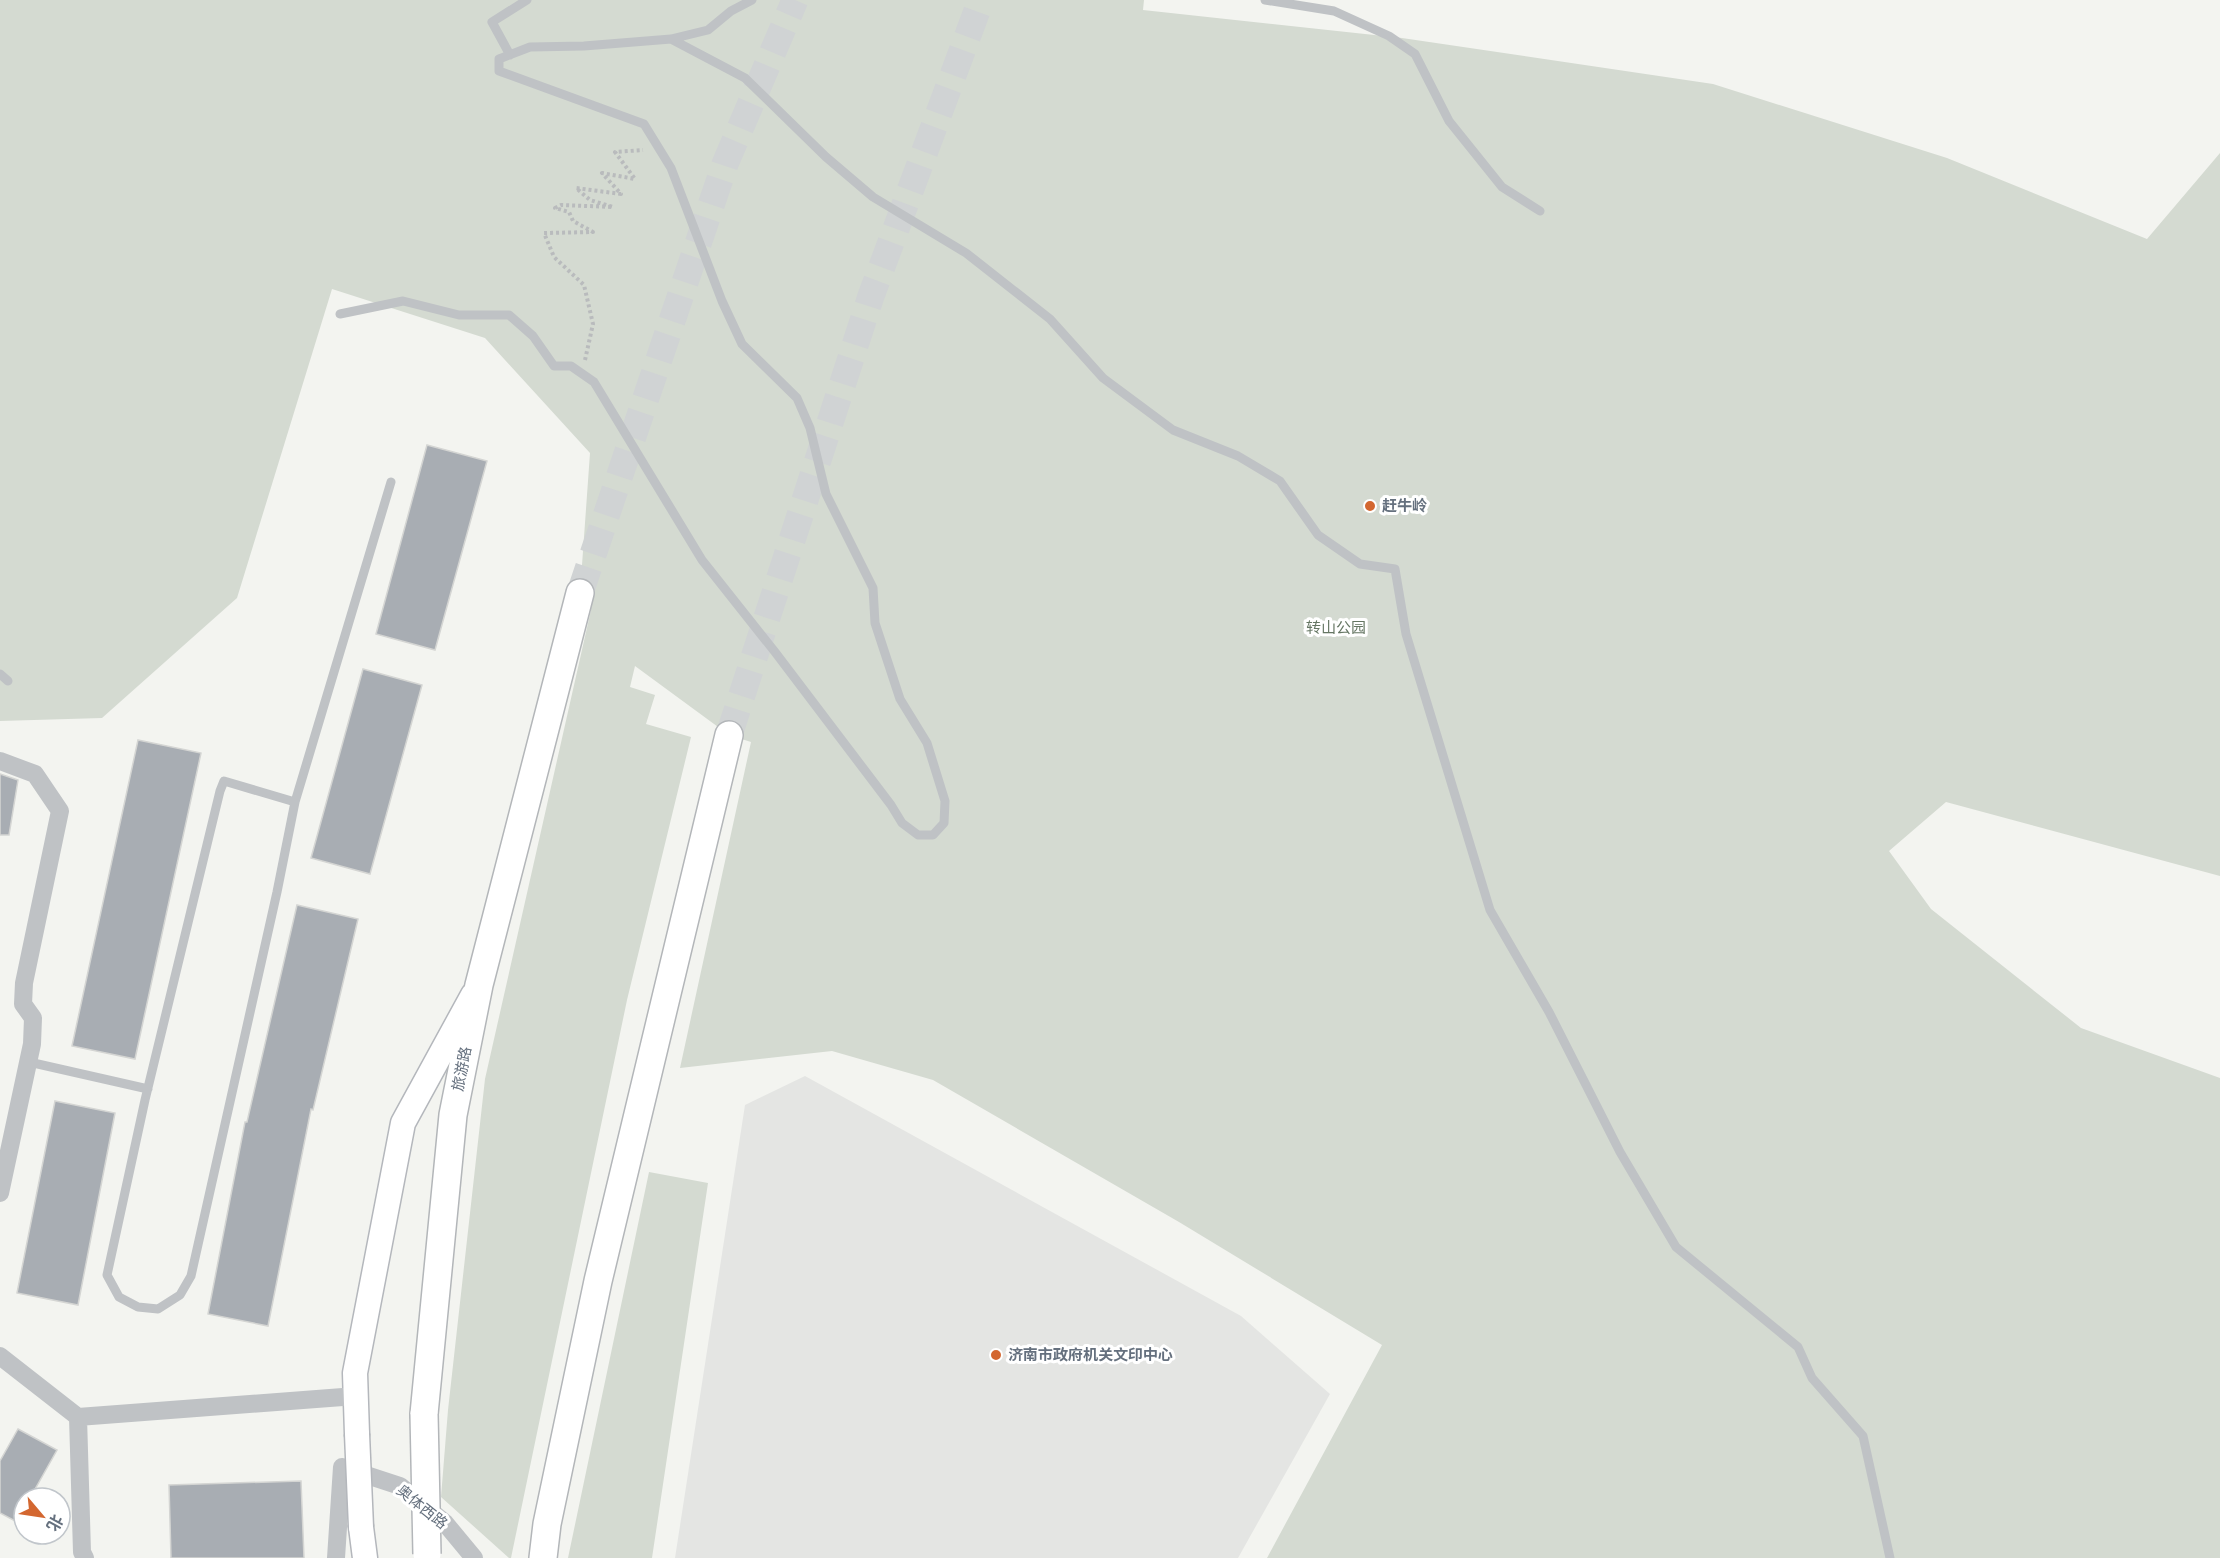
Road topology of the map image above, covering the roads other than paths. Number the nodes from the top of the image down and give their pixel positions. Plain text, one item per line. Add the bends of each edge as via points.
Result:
1 (527, 0) edge
2 (752, 0) edge
3 (1265, 0) edge
4 (671, 39) junction
5 (510, 55) junction
6 (1540, 211) dead end
7 (340, 314) dead end
8 (391, 483) dead end
9 (579, 593) tunnel mouth
10 (0, 674) edge
11 (8, 681) dead end
12 (729, 735) tunnel mouth
13 (0, 761) edge
14 (295, 802) junction
15 (479, 985) junction
16 (29, 1062) junction
17 (148, 1089) junction
18 (0, 1193) edge
19 (0, 1356) edge
20 (356, 1396) junction
21 (78, 1417) junction
22 (426, 1556) edge
23 (85, 1558) edge
24 (336, 1558) edge
25 (366, 1558) edge
26 (474, 1558) edge
27 (543, 1558) edge
28 (1890, 1558) edge

1 - 5 lane via 492,22
2 - 4 lane via 730,11 708,30
3 - 6 lane via 1334,11 1389,36 1414,54 1449,121 1502,187
4 - 5 lane via 530,47
4 - 28 lane via 745,78 873,197 966,253 1032,304 1103,378 1173,430 1238,456 1280,481 1318,535 1360,564 1395,569 1406,634 1490,910 1549,1012 1620,1152 1676,1247 1798,1347 1812,1378 1863,1436
5 - 7 lane via 499,59 499,70 644,124 671,168 742,344 797,398 810,428 826,494 873,588 875,623 900,699 927,743 945,801 944,823 933,835 918,835 902,823 702,560 594,382 572,366 554,366 533,336 509,315 459,315 404,301
8 - 14 lane
9 - 15 main road, 旅游路
10 - 11 lane
12 - 27 main road via 598,1281
13 - 16 street via 35,774 60,811 24,983 23,1004 33,1018
14 - 17 lane via 224,781
14 - 17 lane via 191,1276 180,1295 158,1309 138,1308 119,1297 107,1275
15 - 20 street via 403,1123 355,1373
15 - 22 main road, 旅游路, bridge via 453,1115 424,1414
16 - 17 lane
16 - 18 street
19 - 21 street
20 - 21 street
20 - 25 street, bridge via 361,1527
21 - 23 street
24 - 26 street, 奥体西路 via 342,1467 400,1486 445,1523

